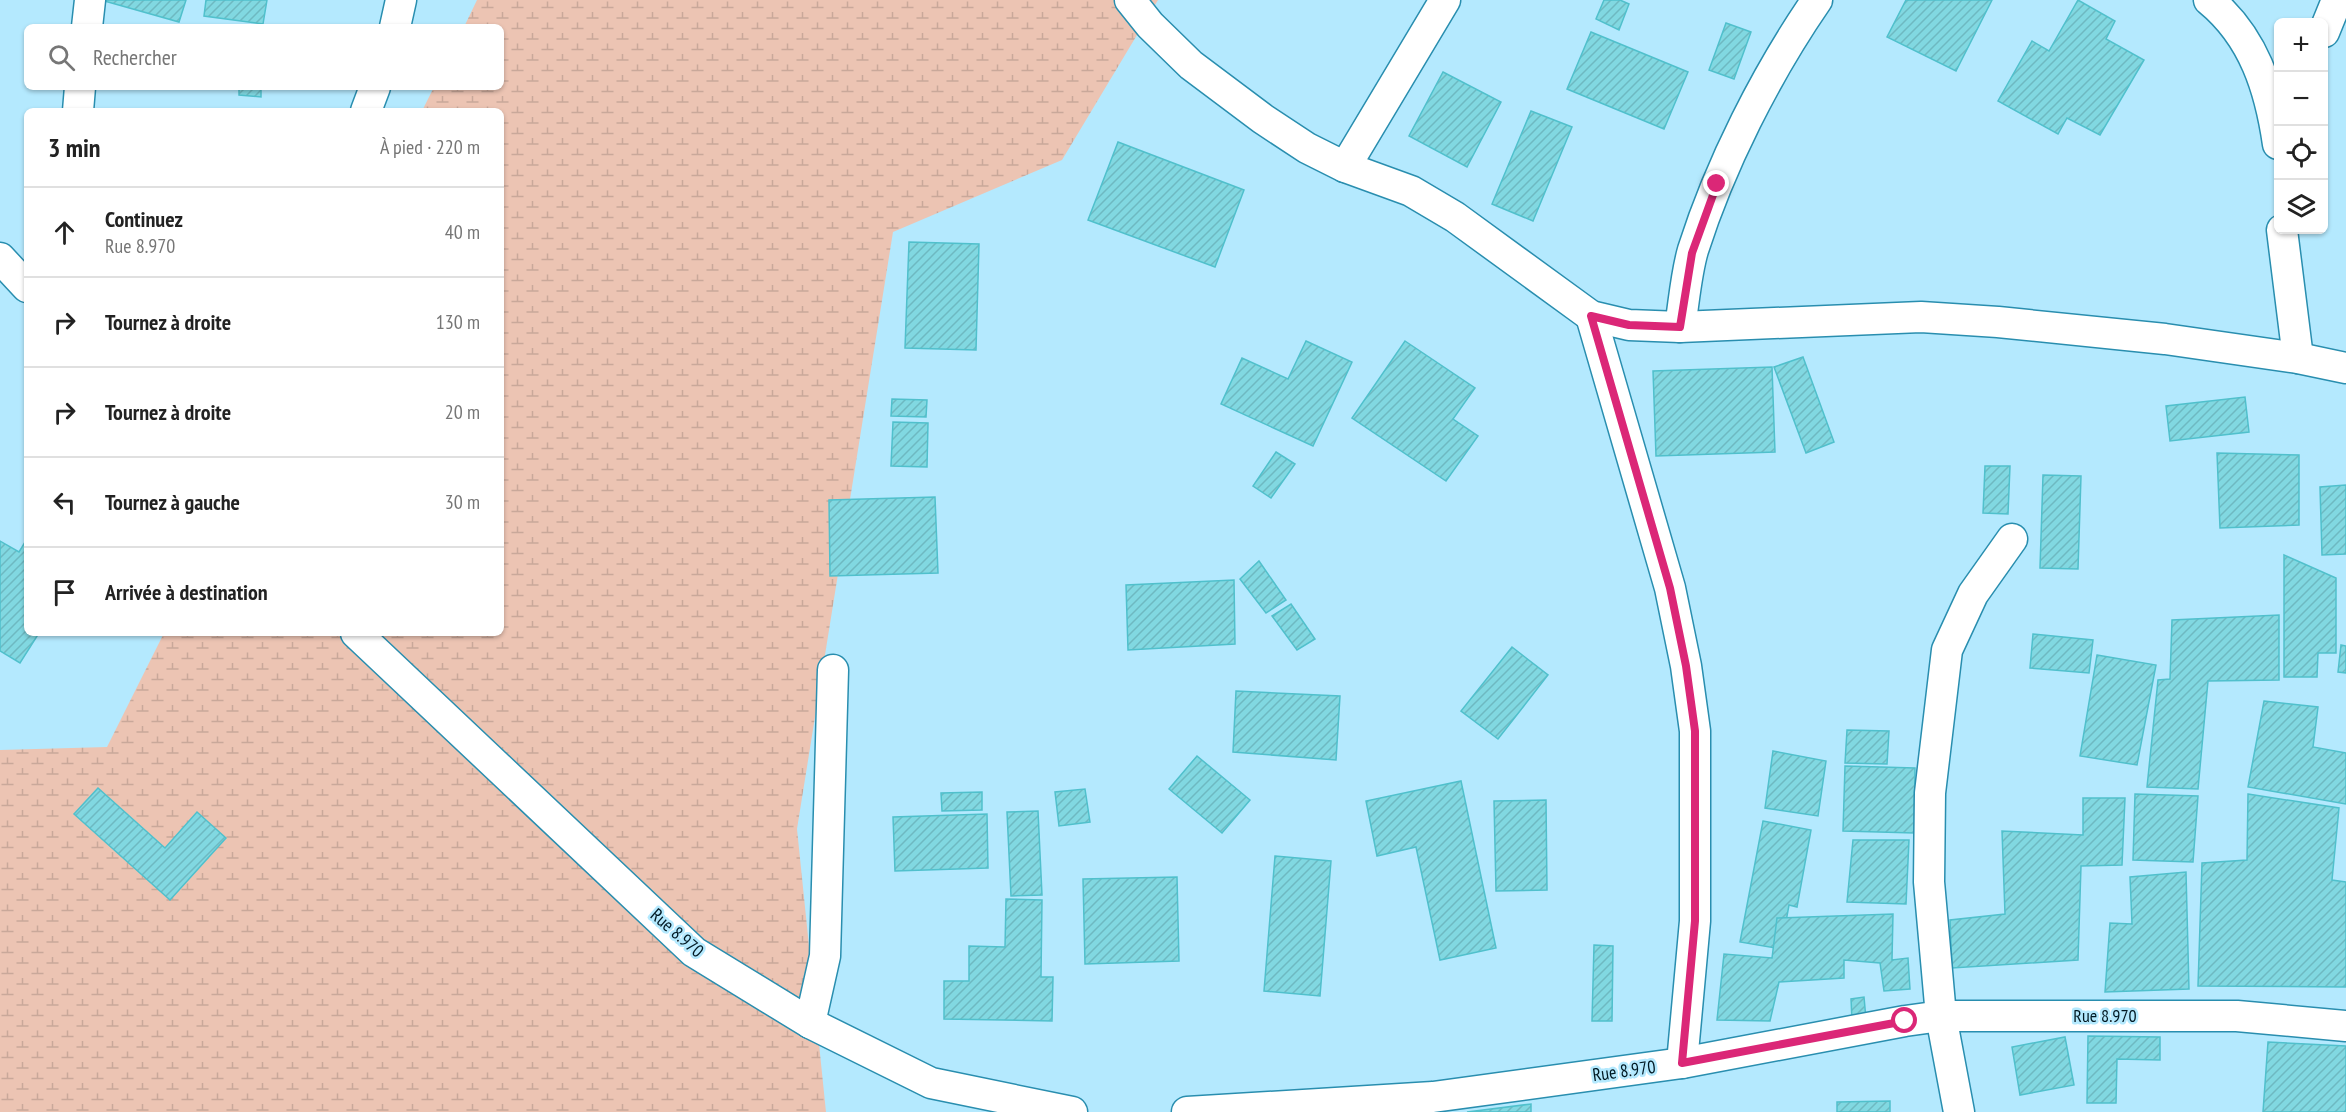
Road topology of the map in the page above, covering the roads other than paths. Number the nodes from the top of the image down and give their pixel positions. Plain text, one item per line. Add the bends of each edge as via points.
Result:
1 (90, 0) edge
2 (401, 0) edge
3 (1130, 0) edge
4 (1445, 0) edge
5 (1817, 0) edge
6 (2209, 0) edge
7 (2337, 0) edge
8 (2328, 22) edge
9 (87, 24) edge
10 (396, 24) edge
11 (2273, 85) edge
12 (80, 90) edge
13 (374, 90) edge
14 (78, 108) edge
15 (367, 108) edge
16 (2276, 126) edge
17 (1345, 167) junction
18 (2282, 234) edge
19 (0, 258) edge
20 (24, 284) edge
21 (1591, 316) junction
22 (1680, 327) junction
23 (2298, 358) junction
24 (2346, 368) edge
25 (2012, 539) dead end
26 (359, 636) edge
27 (833, 669) dead end
28 (1941, 1016) junction
29 (810, 1023) junction
30 (2346, 1026) edge
31 (1682, 1063) junction
32 (1432, 1104) edge
33 (1072, 1112) edge
34 (1187, 1112) edge
35 (1959, 1112) edge

1 - 9 street
2 - 10 street
3 - 17 street via 1191,65 1307,148
4 - 17 street
5 - 22 street via 1792,37 1717,184 1692,253
6 - 11 street via 2226,14
7 - 8 street
11 - 16 street
12 - 14 street
13 - 15 street
17 - 21 street via 1411,192 1455,217
18 - 23 street
19 - 20 street
21 - 22 street via 1629,325
21 - 31 street via 1670,588 1695,731 1695,921
22 - 23 street via 1921,317 2165,339
23 - 24 street
25 - 28 street via 1973,594 1947,650 1930,793 1929,882
26 - 29 street, Rue 8.970 via 694,952
27 - 29 street via 825,956
28 - 30 street, Rue 8.970 via 2237,1016
28 - 31 street, Rue 8.970
28 - 35 street
29 - 33 street, Rue 8.970 via 931,1083
31 - 32 street, Rue 8.970
32 - 34 street, Rue 8.970

